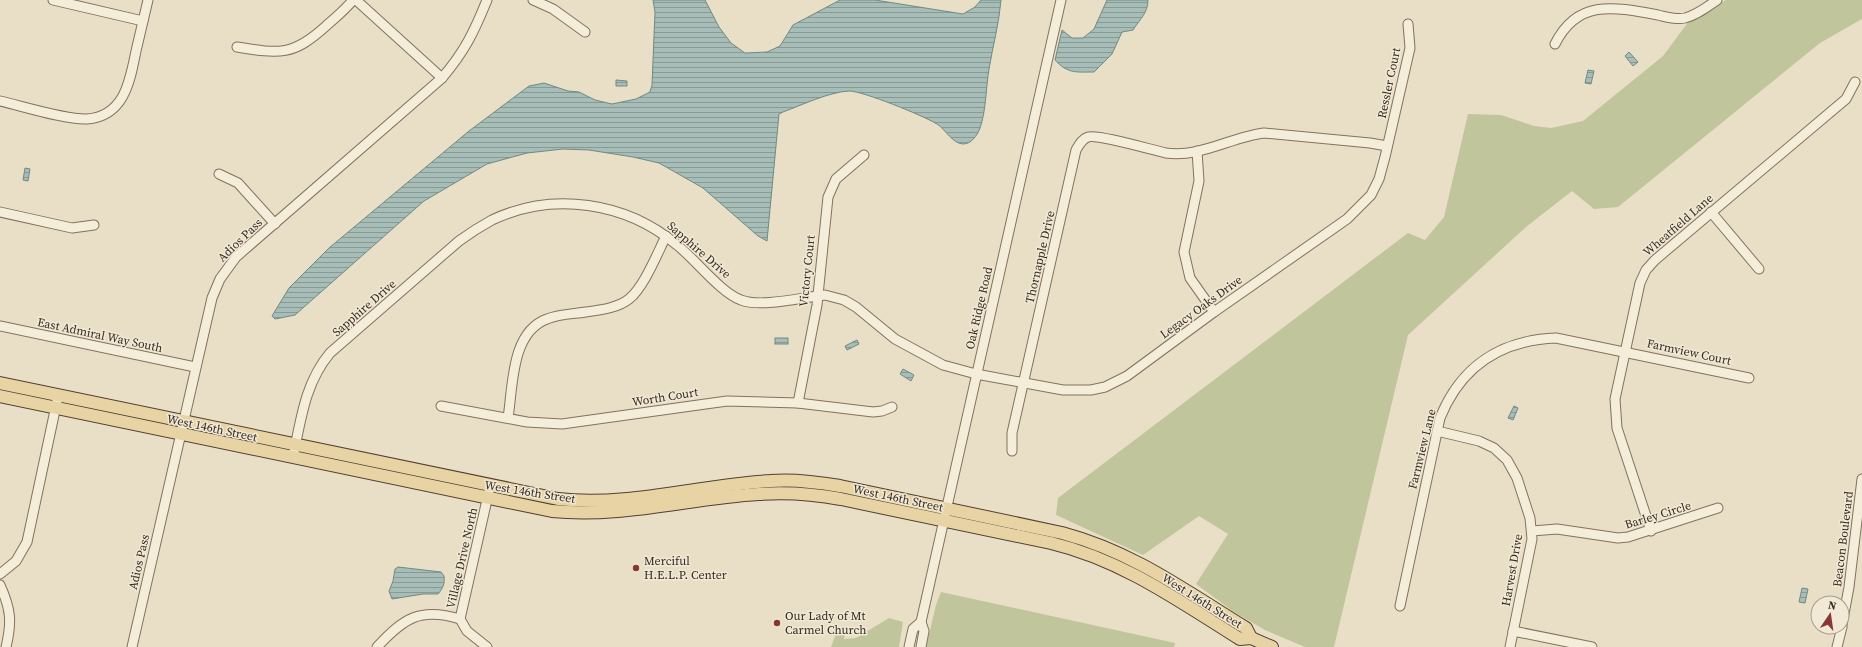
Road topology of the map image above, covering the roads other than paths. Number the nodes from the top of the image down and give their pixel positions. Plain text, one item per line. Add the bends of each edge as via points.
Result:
1 (53, 0) edge
2 (148, 0) edge
3 (353, 0) edge
4 (356, 0) edge
5 (487, 0) edge
6 (533, 0) edge
7 (1061, 0) edge
8 (1717, 0) edge
9 (143, 20) junction
10 (1408, 24) dead end
11 (585, 32) dead end
12 (1556, 44) dead end
13 (237, 47) dead end
14 (442, 78) junction
15 (1855, 82) dead end
16 (0, 101) edge
17 (1387, 146) junction
18 (1198, 151) junction
19 (864, 155) dead end
20 (220, 174) dead end
21 (0, 212) edge
22 (1711, 212) junction
23 (275, 224) junction
24 (94, 225) dead end
25 (666, 236) junction
26 (1759, 270) dead end
27 (818, 296) junction
28 (1214, 312) junction
29 (0, 326) edge
30 (1624, 351) junction
31 (195, 367) junction
32 (976, 374) junction
33 (1749, 378) dead end
34 (0, 383) edge
35 (1024, 383) junction
36 (58, 395) junction
37 (0, 396) edge
38 (798, 403) junction
39 (441, 406) dead end
40 (892, 407) dead end
41 (55, 408) junction
42 (508, 418) junction
43 (183, 422) junction
44 (1437, 431) junction
45 (181, 434) junction
46 (296, 445) junction
47 (1012, 451) dead end
48 (293, 457) junction
49 (1862, 479) edge
50 (490, 486) junction
51 (488, 498) junction
52 (1718, 508) dead end
53 (945, 514) junction
54 (1532, 531) junction
55 (1651, 531) junction
56 (0, 574) edge
57 (0, 585) edge
58 (1848, 595) edge
59 (1400, 606) dead end
60 (460, 619) junction
61 (921, 622) junction
62 (1513, 631) junction
63 (1840, 635) edge
64 (1250, 643) edge
65 (6, 647) edge
66 (133, 647) edge
67 (377, 647) edge
68 (487, 647) edge
69 (909, 647) edge
70 (921, 647) edge
71 (1272, 647) edge
72 (1510, 647) edge
73 (1592, 647) edge
74 (1838, 647) edge

1 - 9 street
2 - 9 street
3 - 13 street via 313,38 295,48 273,52
4 - 14 street
5 - 14 street, Adios Pass via 473,35 459,59
6 - 11 street via 553,9
7 - 32 street, Oak Ridge Road
8 - 12 street via 1694,15 1678,19 1604,4 1590,6 1577,11 1568,19
9 - 16 street via 127,90 115,106 104,114 87,119 73,118
10 - 17 street, Ressler Court via 1410,48
14 - 23 street, Adios Pass
15 - 22 street, Wheatfield Lane via 1846,99
17 - 18 street via 1264,133 1250,134
17 - 28 street, Legacy Oaks Drive via 1379,179 1371,194 1358,209
18 - 28 street via 1199,181 1184,252 1190,278
18 - 35 street, Thornapple Drive via 1189,154 1167,153 1093,137 1084,140 1076,150
19 - 27 street, Victory Court via 836,179 828,197
20 - 23 street via 241,186
21 - 24 street via 72,228
22 - 26 street
22 - 30 street, Wheatfield Lane via 1646,270 1640,283
23 - 31 street, Adios Pass via 236,257 220,279 212,298
25 - 27 street, Sapphire Drive via 722,287 741,300 757,303
25 - 42 street via 630,298 604,308 546,319 529,330 517,355
25 - 46 street, Sapphire Drive via 640,219 590,205 570,204 528,208 476,229 330,353 310,384
27 - 32 street, Sapphire Drive via 825,295 844,300 895,339 943,365
27 - 38 street, Victory Court
28 - 35 street, Legacy Oaks Drive via 1127,376 1105,387 1077,391
29 - 31 street, East Admiral Way South
30 - 33 street, Farmview Court
30 - 44 street, Farmview Lane via 1556,338 1531,340 1507,347 1489,356 1462,379 1446,404
30 - 55 street, Wheatfield Lane via 1615,399 1617,428
31 - 43 street, Adios Pass
32 - 35 street, Legacy Oaks Drive
32 - 53 street, Oak Ridge Road
34 - 36 main road, West 146th Street
35 - 47 street, Thornapple Drive via 1012,433
36 - 41 street
36 - 43 main road, West 146th Street
37 - 41 main road, West 146th Street
38 - 40 street, Worth Court via 873,412
38 - 42 street, Worth Court via 764,400 727,401 570,424 544,424
39 - 42 street, Worth Court
41 - 45 main road, West 146th Street
41 - 56 street via 27,542 16,561
43 - 45 street, Adios Pass
43 - 46 main road, West 146th Street
44 - 54 street, Harvest Drive via 1486,443 1504,457 1517,478
44 - 59 street, Farmview Lane
45 - 48 main road, West 146th Street
45 - 66 street, Adios Pass
46 - 48 street, Sapphire Drive
46 - 50 main road, West 146th Street
48 - 51 main road, West 146th Street
49 - 58 street, Beacon Boulevard
50 - 51 street, Village Drive North
50 - 53 main road, West 146th Street via 558,499 603,500 749,482 788,480 840,486
51 - 53 main road, West 146th Street via 552,511 603,513 758,494 790,493
51 - 60 street, Village Drive North
52 - 55 street, Barley Circle
53 - 61 street, Oak Ridge Road
53 - 64 main road, West 146th Street via 1062,533 1110,549 1147,567 1246,628
54 - 55 street, Barley Circle via 1557,529 1618,538
54 - 62 street, Harvest Drive
57 - 65 street via 10,615
60 - 67 street via 438,613 411,618 395,627
60 - 68 street, Village Drive North via 467,631
61 - 69 street, Oak Ridge Road via 913,629
61 - 70 street, Oak Ridge Road via 924,631
62 - 72 street, Harvest Drive
62 - 73 street
63 - 74 street, Beacon Boulevard
64 - 71 main road

